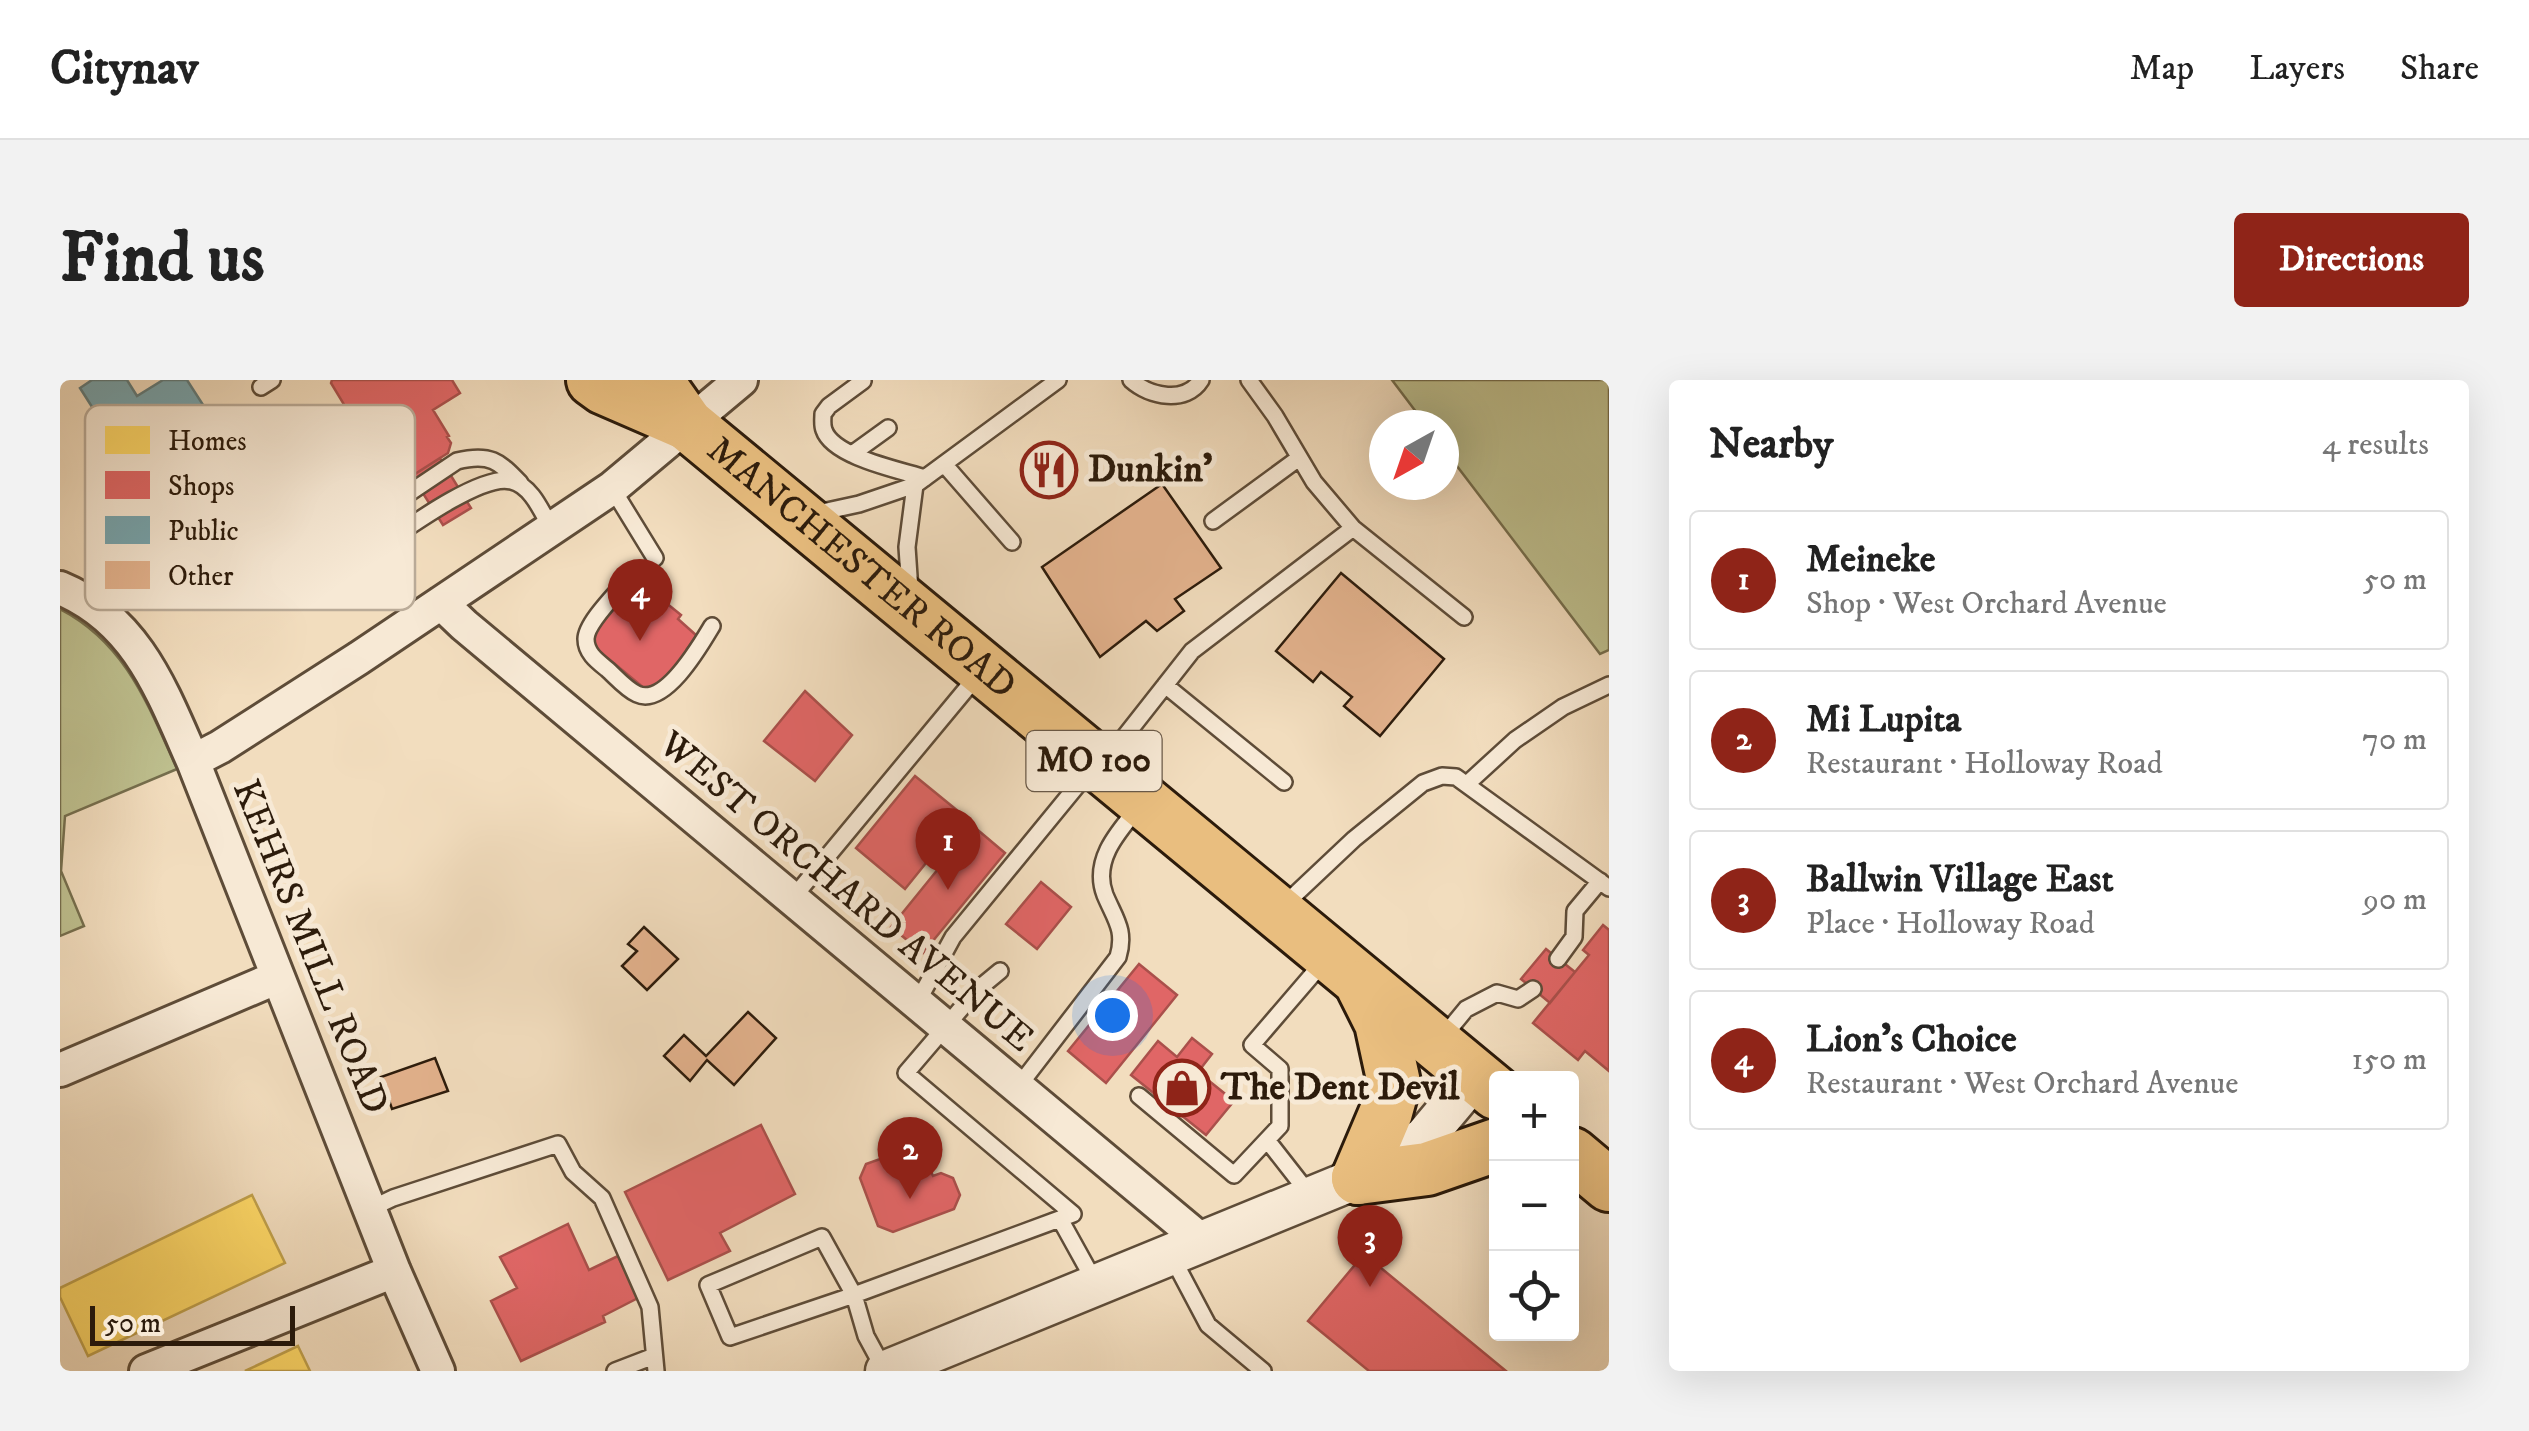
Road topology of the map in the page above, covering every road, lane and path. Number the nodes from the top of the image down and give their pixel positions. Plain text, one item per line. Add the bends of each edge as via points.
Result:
1 (594, 380) edge
2 (656, 380) edge
3 (742, 380) edge
4 (1058, 380) edge
5 (1131, 380) edge
6 (1201, 380) edge
7 (1249, 380) edge
8 (864, 381) edge
9 (687, 424) junction
10 (888, 428) dead end
11 (852, 454) junction
12 (1299, 458) junction
13 (944, 464) junction
14 (920, 481) junction
15 (612, 488) junction
16 (415, 489) edge
17 (527, 490) junction
18 (799, 518) junction
19 (1213, 521) dead end
20 (415, 524) edge
21 (552, 528) junction
22 (1353, 528) junction
23 (1012, 542) dead end
24 (656, 558) dead end
25 (631, 576) dead end
26 (60, 588) edge
27 (85, 602) edge
28 (441, 603) junction
29 (98, 610) edge
30 (911, 610) junction
31 (1464, 617) dead end
32 (712, 626) dead end
33 (982, 669) junction
34 (1164, 685) junction
35 (1609, 686) edge
36 (193, 761) junction
37 (1099, 764) junction
38 (1284, 782) dead end
39 (1467, 784) junction
40 (1144, 801) junction
41 (1604, 885) edge
42 (792, 899) junction
43 (1278, 912) junction
44 (1558, 959) dead end
45 (1344, 968) junction
46 (1000, 972) dead end
47 (278, 977) junction
48 (1533, 989) dead end
49 (916, 1003) junction
50 (946, 1028) junction
51 (60, 1070) edge
52 (1470, 1071) edge
53 (1018, 1088) junction
54 (1139, 1096) dead end
55 (1267, 1140) junction
56 (1489, 1147) edge
57 (1579, 1160) edge
58 (1609, 1185) edge
59 (1335, 1188) junction
60 (370, 1209) junction
61 (1060, 1218) junction
62 (1185, 1247) junction
63 (394, 1271) junction
64 (1096, 1284) junction
65 (854, 1295) junction
66 (191, 1363) edge
67 (655, 1364) edge
68 (146, 1371) edge
69 (438, 1371) edge
70 (614, 1371) edge
71 (886, 1371) edge
72 (1263, 1371) edge

1 - 9 highway, MANCHESTER ROAD / MO 100
2 - 9 highway, MANCHESTER ROAD / MO 100
3 - 9 street
4 - 13 lane
5 - 6 lane via 1162,395 1184,395
7 - 12 lane
8 - 11 lane via 823,414 824,431
9 - 15 street
9 - 18 highway, MANCHESTER ROAD / MO 100
10 - 11 lane
11 - 14 lane
12 - 19 lane
12 - 22 lane
13 - 14 lane
13 - 23 lane
14 - 18 lane
14 - 30 lane via 907,547
15 - 21 street
15 - 24 lane
16 - 17 lane via 472,457 494,459
17 - 20 lane via 492,481
17 - 21 lane
18 - 30 highway, MANCHESTER ROAD / MO 100
21 - 28 street
22 - 31 lane
22 - 34 lane via 1192,650
25 - 32 lane via 588,628 585,642 637,694 666,688
26 - 27 street, KEHRS MILL ROAD
28 - 36 street
28 - 42 street, WEST ORCHARD AVENUE
29 - 36 street, KEHRS MILL ROAD via 131,642 161,686
30 - 33 highway, MANCHESTER ROAD / MO 100
33 - 37 highway, MANCHESTER ROAD / MO 100
33 - 42 lane
34 - 37 lane
34 - 38 lane
35 - 39 lane via 1514,740
36 - 47 street, KEHRS MILL ROAD
37 - 40 highway, MANCHESTER ROAD / MO 100
37 - 49 lane via 953,937
39 - 41 lane
39 - 43 lane via 1442,776 1423,783
40 - 43 highway, MANCHESTER ROAD / MO 100
40 - 53 lane via 1114,836 1101,876 1118,922 1118,957
41 - 44 lane via 1575,911 1574,937
42 - 49 street, WEST ORCHARD AVENUE
43 - 45 highway, MANCHESTER ROAD / MO 100
45 - 52 highway, MANCHESTER ROAD / MO 100
45 - 55 lane via 1252,1045 1280,1069 1280,1126
45 - 59 highway via 1381,1023 1394,1083 1386,1112
46 - 50 lane
47 - 51 street
47 - 60 street, KEHRS MILL ROAD
48 - 52 lane via 1518,998 1497,993 1466,1008
49 - 50 street, WEST ORCHARD AVENUE
50 - 53 street, WEST ORCHARD AVENUE
50 - 61 lane via 906,1072 1074,1214
52 - 59 street via 1424,1138
53 - 62 street, WEST ORCHARD AVENUE
54 - 55 lane via 1234,1175
55 - 59 lane
56 - 59 highway via 1427,1169
57 - 58 highway
59 - 62 street
60 - 63 street, KEHRS MILL ROAD
60 - 67 lane via 558,1144 573,1172 602,1198 650,1307
61 - 64 lane
61 - 65 lane
62 - 64 street
62 - 72 lane via 1208,1325
63 - 66 street
63 - 69 street, KEHRS MILL ROAD
64 - 71 street
65 - 65 lane via 730,1337 708,1285 822,1236
65 - 71 lane
66 - 68 street
67 - 70 lane

